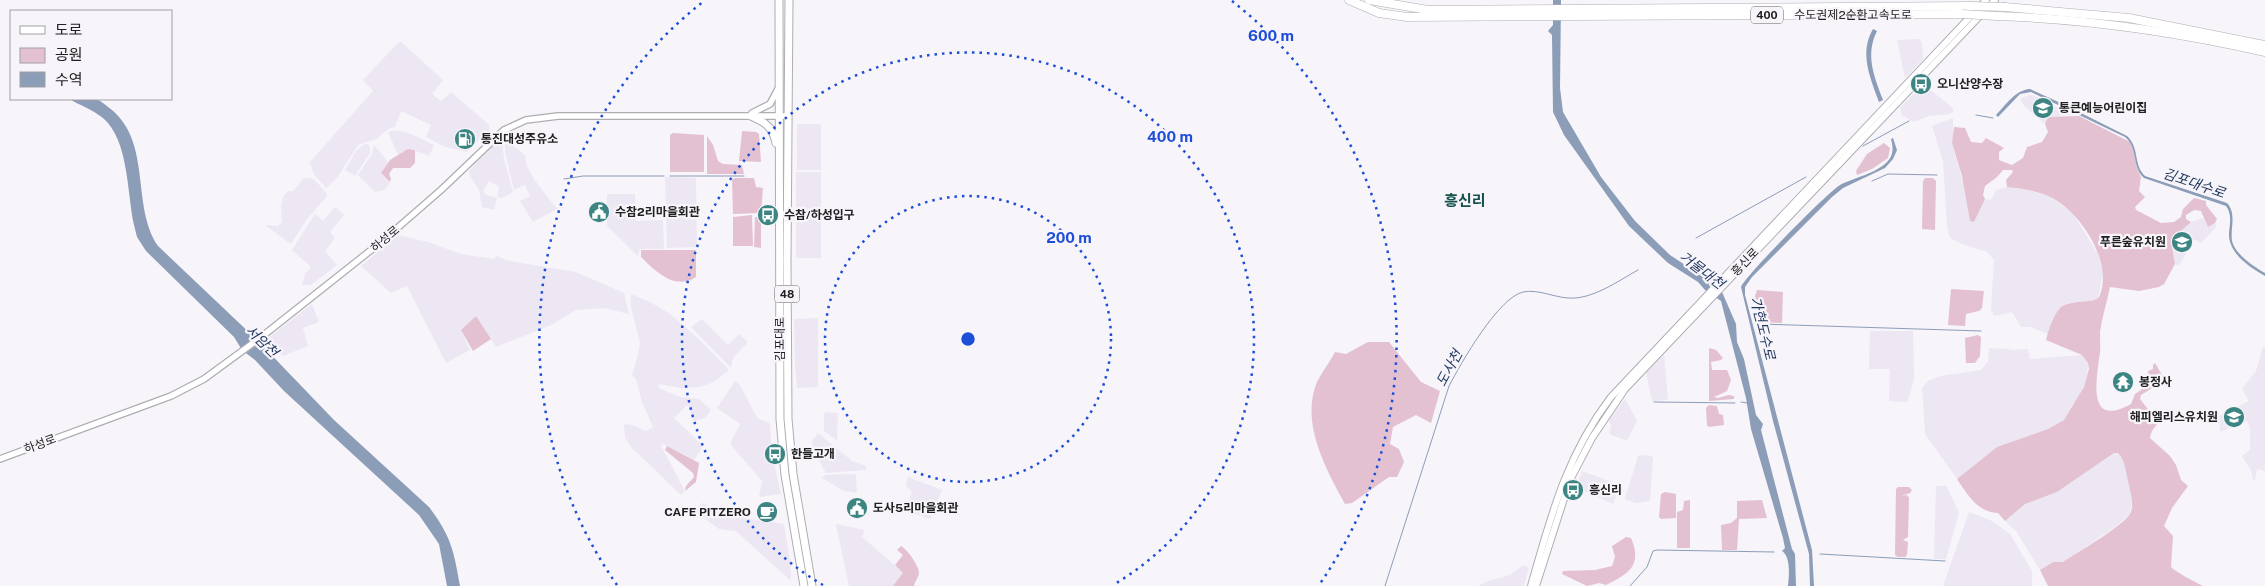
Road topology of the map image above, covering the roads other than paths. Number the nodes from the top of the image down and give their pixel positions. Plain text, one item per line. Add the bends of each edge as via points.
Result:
1 (779, 0) edge
2 (788, 0) edge
3 (1349, 0) edge
4 (1369, 0) edge
5 (1986, 0) edge
6 (1994, 0) edge
7 (1572, 12) junction
8 (1538, 13) junction
9 (2265, 45) edge
10 (2265, 52) edge
11 (779, 84) junction
12 (752, 114) junction
13 (779, 114) junction
14 (788, 114) junction
15 (779, 156) junction
16 (1721, 283) junction
17 (1707, 298) junction
18 (0, 457) edge
19 (804, 586) edge
20 (812, 586) edge
21 (1530, 586) edge
22 (1536, 586) edge

1 - 11 main road, 김포대로 / 48
2 - 14 main road, 김포대로 / 48
3 - 8 highway, 수도권제2순환고속도로 / 400 via 1379,13 1407,17
4 - 8 highway, 수도권제2순환고속도로 / 400 via 1428,10
5 - 16 main road, 흥신로
6 - 16 main road, 흥신로
7 - 8 highway, 수도권제2순환고속도로 / 400
7 - 9 highway, 수도권제2순환고속도로 / 400, bridge via 2005,7 2129,18
7 - 10 highway, 수도권제2순환고속도로 / 400, bridge via 1962,14 2051,18 2127,26
11 - 12 street via 770,104
11 - 13 main road, 김포대로 / 48
12 - 13 street, 하성로
12 - 15 main road via 772,129
12 - 18 street, 하성로 via 558,116 520,122 504,130 385,239 236,354 170,392
13 - 14 street, 하성로
13 - 15 main road, 김포대로 / 48
14 - 20 main road, 김포대로 / 48 via 789,437
15 - 19 main road, 김포대로 / 48 via 781,447
16 - 17 main road, 흥신로
17 - 21 main road, 흥신로 via 1622,383 1593,424 1561,484
17 - 22 main road, 흥신로 via 1632,380 1592,438 1566,489

